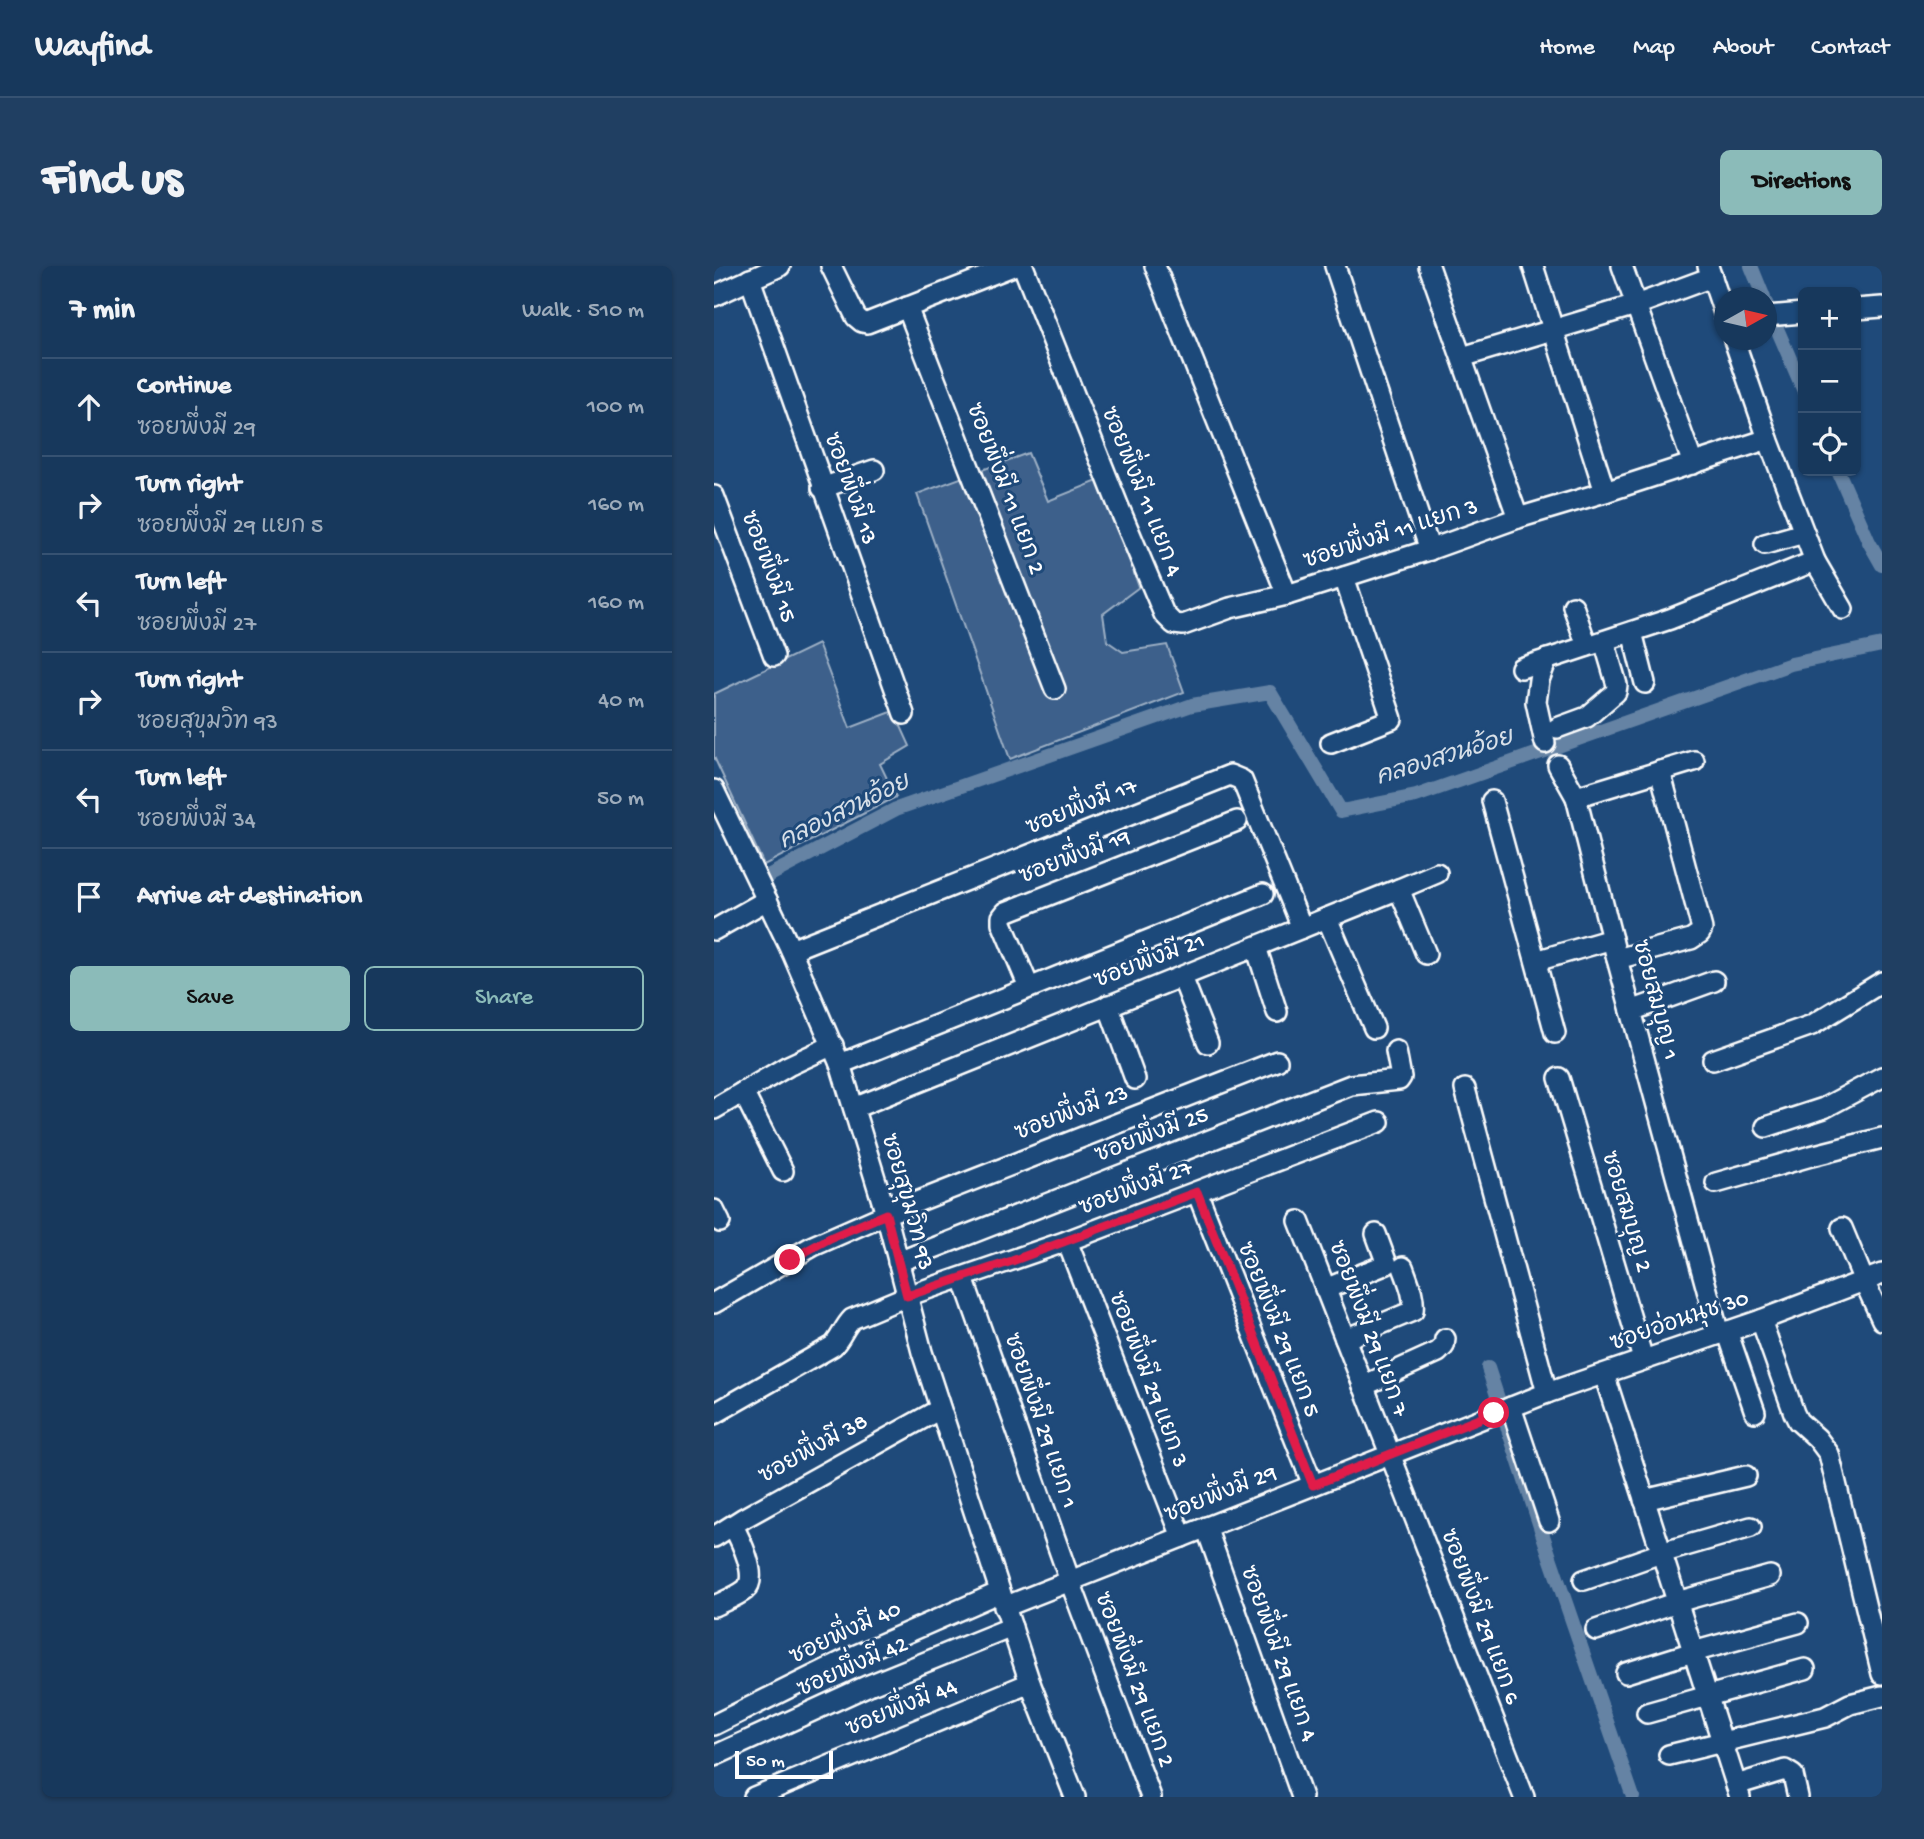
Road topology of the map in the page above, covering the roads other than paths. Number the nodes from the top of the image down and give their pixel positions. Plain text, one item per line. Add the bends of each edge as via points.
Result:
1 (780, 266) edge
2 (831, 266) edge
3 (1013, 266) edge
4 (1023, 266) edge
5 (1156, 266) edge
6 (1335, 266) edge
7 (1429, 266) edge
8 (1533, 266) edge
9 (1622, 266) edge
10 (1710, 271) edge
11 (750, 279) junction
12 (714, 296) edge
13 (1636, 305) junction
14 (907, 307) junction
15 (1882, 307) edge
16 (1861, 309) edge
17 (1796, 314) edge
18 (1777, 315) edge
19 (1552, 329) junction
20 (1737, 350) edge
21 (1462, 357) junction
22 (1768, 439) junction
23 (1693, 464) junction
24 (874, 470) dead end
25 (822, 488) junction
26 (1605, 492) junction
27 (714, 495) edge
28 (1518, 518) junction
29 (1804, 533) junction
30 (1765, 544) dead end
31 (1430, 550) junction
32 (1815, 561) junction
33 (1344, 577) junction
34 (1287, 595) junction
35 (1573, 606) dead end
36 (1843, 609) dead end
37 (1632, 632) junction
38 (1596, 644) junction
39 (774, 656) dead end
40 (1547, 659) junction
41 (1521, 668) dead end
42 (1645, 683) dead end
43 (1055, 689) dead end
44 (904, 714) dead end
45 (1331, 743) dead end
46 (1694, 761) dead end
47 (1558, 765) dead end
48 (1660, 771) junction
49 (714, 790) edge
50 (1576, 797) junction
51 (1492, 801) dead end
52 (1237, 821) dead end
53 (1437, 873) dead end
54 (1399, 889) junction
55 (1263, 894) dead end
56 (767, 900) junction
57 (1327, 918) junction
58 (1302, 928) junction
59 (714, 930) edge
60 (1612, 939) junction
61 (1256, 947) junction
62 (791, 950) junction
63 (1426, 954) dead end
64 (1617, 959) junction
65 (1536, 961) junction
66 (1182, 977) junction
67 (1714, 981) dead end
68 (1882, 982) edge
69 (1029, 987) junction
70 (1108, 1005) junction
71 (1631, 1011) junction
72 (1278, 1012) dead end
73 (1374, 1028) dead end
74 (1555, 1033) dead end
75 (1209, 1044) dead end
76 (1396, 1051) dead end
77 (836, 1055) junction
78 (1713, 1060) dead end
79 (1277, 1061) dead end
80 (1882, 1077) edge
81 (1559, 1078) dead end
82 (1135, 1079) dead end
83 (1465, 1089) dead end
84 (743, 1092) junction
85 (854, 1108) junction
86 (714, 1109) edge
87 (1379, 1122) dead end
88 (1766, 1127) dead end
89 (1880, 1144) edge
90 (783, 1171) dead end
91 (1716, 1183) dead end
92 (1197, 1192) junction
93 (886, 1214) junction
94 (1299, 1221) dead end
95 (1842, 1228) dead end
96 (1376, 1234) dead end
97 (1067, 1241) junction
98 (898, 1262) junction
99 (1402, 1267) dead end
100 (963, 1278) junction
101 (1873, 1278) edge
102 (1325, 1289) junction
103 (907, 1296) junction
104 (715, 1299) edge
105 (1761, 1320) junction
106 (1882, 1320) edge
107 (1723, 1333) junction
108 (1345, 1339) junction
109 (1445, 1339) dead end
110 (1643, 1359) junction
111 (1604, 1374) junction
112 (1363, 1386) junction
113 (1546, 1393) junction
114 (940, 1409) junction
115 (1504, 1410) junction
116 (1755, 1412) dead end
117 (714, 1413) edge
118 (1389, 1455) junction
119 (1746, 1476) dead end
120 (1313, 1485) junction
121 (1644, 1500) junction
122 (1549, 1521) dead end
123 (733, 1526) junction
124 (1206, 1527) junction
125 (1751, 1527) dead end
126 (714, 1536) edge
127 (1182, 1536) junction
128 (1661, 1553) junction
129 (1770, 1576) dead end
130 (1584, 1580) dead end
131 (1070, 1581) junction
132 (1002, 1600) junction
133 (1677, 1602) junction
134 (714, 1606) edge
135 (1798, 1623) dead end
136 (1012, 1627) junction
137 (1595, 1630) dead end
138 (1693, 1652) junction
139 (1805, 1669) dead end
140 (1626, 1672) dead end
141 (1882, 1674) edge
142 (1030, 1683) junction
143 (1707, 1696) junction
144 (1882, 1696) edge
145 (1647, 1713) dead end
146 (714, 1725) edge
147 (1721, 1742) junction
148 (1669, 1755) dead end
149 (714, 1756) edge
150 (1738, 1791) edge
151 (754, 1797) edge
152 (1075, 1797) edge
153 (1151, 1797) edge
154 (1302, 1797) edge
155 (1524, 1797) edge
156 (1798, 1797) edge

1 - 11 street
2 - 14 street via 862,323
3 - 14 street
4 - 34 street, ซอยพึ่งมี 11 แยก 4 via 1164,614 1174,624 1183,625
5 - 34 street, ซอยพึ่งมี 11 แยก 3
6 - 31 street
7 - 21 street
8 - 19 street
9 - 13 street
10 - 13 street
11 - 12 street
11 - 25 street, ซอยพึ่งมี 13
13 - 19 street
13 - 23 street
14 - 43 street, ซอยพึ่งมี 11 แยก 2
15 - 16 street
17 - 18 street
19 - 21 street
19 - 26 street
20 - 22 street
21 - 28 street
22 - 23 street, ซอยพึ่งมี 11 แยก 3
22 - 29 street
23 - 26 street, ซอยพึ่งมี 11 แยก 3
24 - 25 street
25 - 44 street, ซอยพึ่งมี 13
26 - 28 street, ซอยพึ่งมี 11 แยก 3
27 - 39 street, ซอยพึ่งมี 15
28 - 31 street, ซอยพึ่งมี 11 แยก 3
29 - 30 street
29 - 32 street
31 - 33 street, ซอยพึ่งมี 11 แยก 3
32 - 36 street
32 - 37 street
33 - 34 street, ซอยพึ่งมี 11 แยก 3
33 - 45 street via 1392,719
35 - 38 street
37 - 38 street
37 - 42 street
38 - 40 street
38 - 40 street via 1617,685 1616,692 1587,717 1551,735 1536,702
40 - 41 street
46 - 48 street
47 - 50 street, ซอยสมบุญ 1
48 - 50 street
48 - 64 street via 1702,929 1691,939
49 - 56 street, ซอยสุขุมวิท 93
50 - 60 street, ซอยสมบุญ 1
51 - 65 street
52 - 69 street, ซอยพึ่งมี 19 via 1006,912 1002,923
53 - 54 street, ซอยพึ่งมี 21
54 - 57 street, ซอยพึ่งมี 21
54 - 63 street
55 - 69 street
56 - 59 street
56 - 62 street, ซอยสุขุมวิท 93
57 - 58 street, ซอยพึ่งมี 21
57 - 73 street
58 - 61 street, ซอยพึ่งมี 21
58 - 62 street, ซอยพึ่งมี 17 via 1242,780 1230,775
60 - 64 street, ซอยสมบุญ 1
60 - 65 street
61 - 66 street, ซอยพึ่งมี 21
61 - 72 street
62 - 77 street, ซอยสุขุมวิท 93
64 - 71 street, ซอยสมบุญ 1
65 - 74 street
66 - 70 street, ซอยพึ่งมี 21
66 - 75 street
67 - 71 street
68 - 78 street via 1812,1025
69 - 77 street
70 - 82 street
70 - 85 street, ซอยพึ่งมี 21
71 - 107 street, ซอยสมบุญ 1
76 - 98 street, ซอยพึ่งมี 25 via 1399,1080 1351,1086
77 - 84 street via 788,1066
77 - 85 street, ซอยสุขุมวิท 93
79 - 93 street, ซอยพึ่งมี 23
80 - 88 street via 1824,1108
81 - 110 street, ซอยสมบุญ 2
83 - 113 street
84 - 86 street
84 - 90 street
85 - 93 street, ซอยสุขุมวิท 93
87 - 92 street, ซอยพึ่งมี 27
89 - 91 street via 1811,1156
92 - 97 street, ซอยพึ่งมี 27
92 - 120 street, ซอยพึ่งมี 29 แยก 5
93 - 98 street, ซอยสุขุมวิท 93
93 - 104 street, ซอยพึ่งมี 23 via 813,1246
94 - 102 street, ซอยพึ่งมี 29 แยก 7
95 - 101 street
96 - 102 street via 1387,1264
97 - 100 street, ซอยพึ่งมี 27
97 - 127 street, ซอยพึ่งมี 29 แยก 3
98 - 103 street, ซอยสุขุมวิท 93
99 - 108 street via 1413,1311
100 - 103 street, ซอยพึ่งมี 27
100 - 131 street, ซอยพึ่งมี 29 แยก 1
101 - 105 street, ซอยอ่อนนุช 30
101 - 106 street
102 - 108 street, ซอยพึ่งมี 29 แยก 7
103 - 114 street, ซอยสุขุมวิท 93
103 - 117 street, ซอยพึ่งมี 27 via 852,1319 833,1346
105 - 107 street, ซอยอ่อนนุช 30
105 - 141 street via 1798,1421 1829,1454
107 - 110 street, ซอยอ่อนนุช 30
107 - 116 street, ซอยสมบุญ 1
108 - 112 street, ซอยพึ่งมี 29 แยก 7
109 - 112 street via 1438,1352
110 - 111 street, ซอยอ่อนนุช 30
111 - 113 street, ซอยอ่อนนุช 30
111 - 121 street
112 - 118 street, ซอยพึ่งมี 29 แยก 7
113 - 115 street, ซอยอ่อนนุช 30
114 - 123 street, ซอยพึ่งมี 38
114 - 132 street, ซอยสุขุมวิท 93
115 - 118 street, ซอยพึ่งมี 29
115 - 122 street
118 - 120 street, ซอยพึ่งมี 29
118 - 155 street, ซอยพึ่งมี 29 แยก 6
119 - 121 street
120 - 124 street, ซอยพึ่งมี 29
121 - 128 street
123 - 126 street, ซอยพึ่งมี 38
123 - 134 street via 748,1560 750,1583
124 - 127 street, ซอยพึ่งมี 29
124 - 154 street, ซอยพึ่งมี 29 แยก 4
125 - 128 street
127 - 131 street, ซอยพึ่งมี 29
128 - 130 street
128 - 133 street
129 - 133 street
131 - 132 street, ซอยพึ่งมี 29
131 - 153 street, ซอยพึ่งมี 29 แยก 2
132 - 136 street, ซอยสุขุมวิท 93
132 - 146 street, ซอยพึ่งมี 40 via 847,1658
133 - 137 street
133 - 138 street
135 - 138 street
136 - 142 street, ซอยสุขุมวิท 93
136 - 149 street, ซอยพึ่งมี 42 via 869,1685
138 - 140 street
138 - 143 street
139 - 143 street
142 - 151 street, ซอยพึ่งมี 44
142 - 152 street, ซอยสุขุมวิท 93
143 - 145 street
143 - 147 street
144 - 147 street via 1850,1704 1825,1717
147 - 148 street
147 - 150 street
150 - 156 street via 1785,1770 1793,1775

